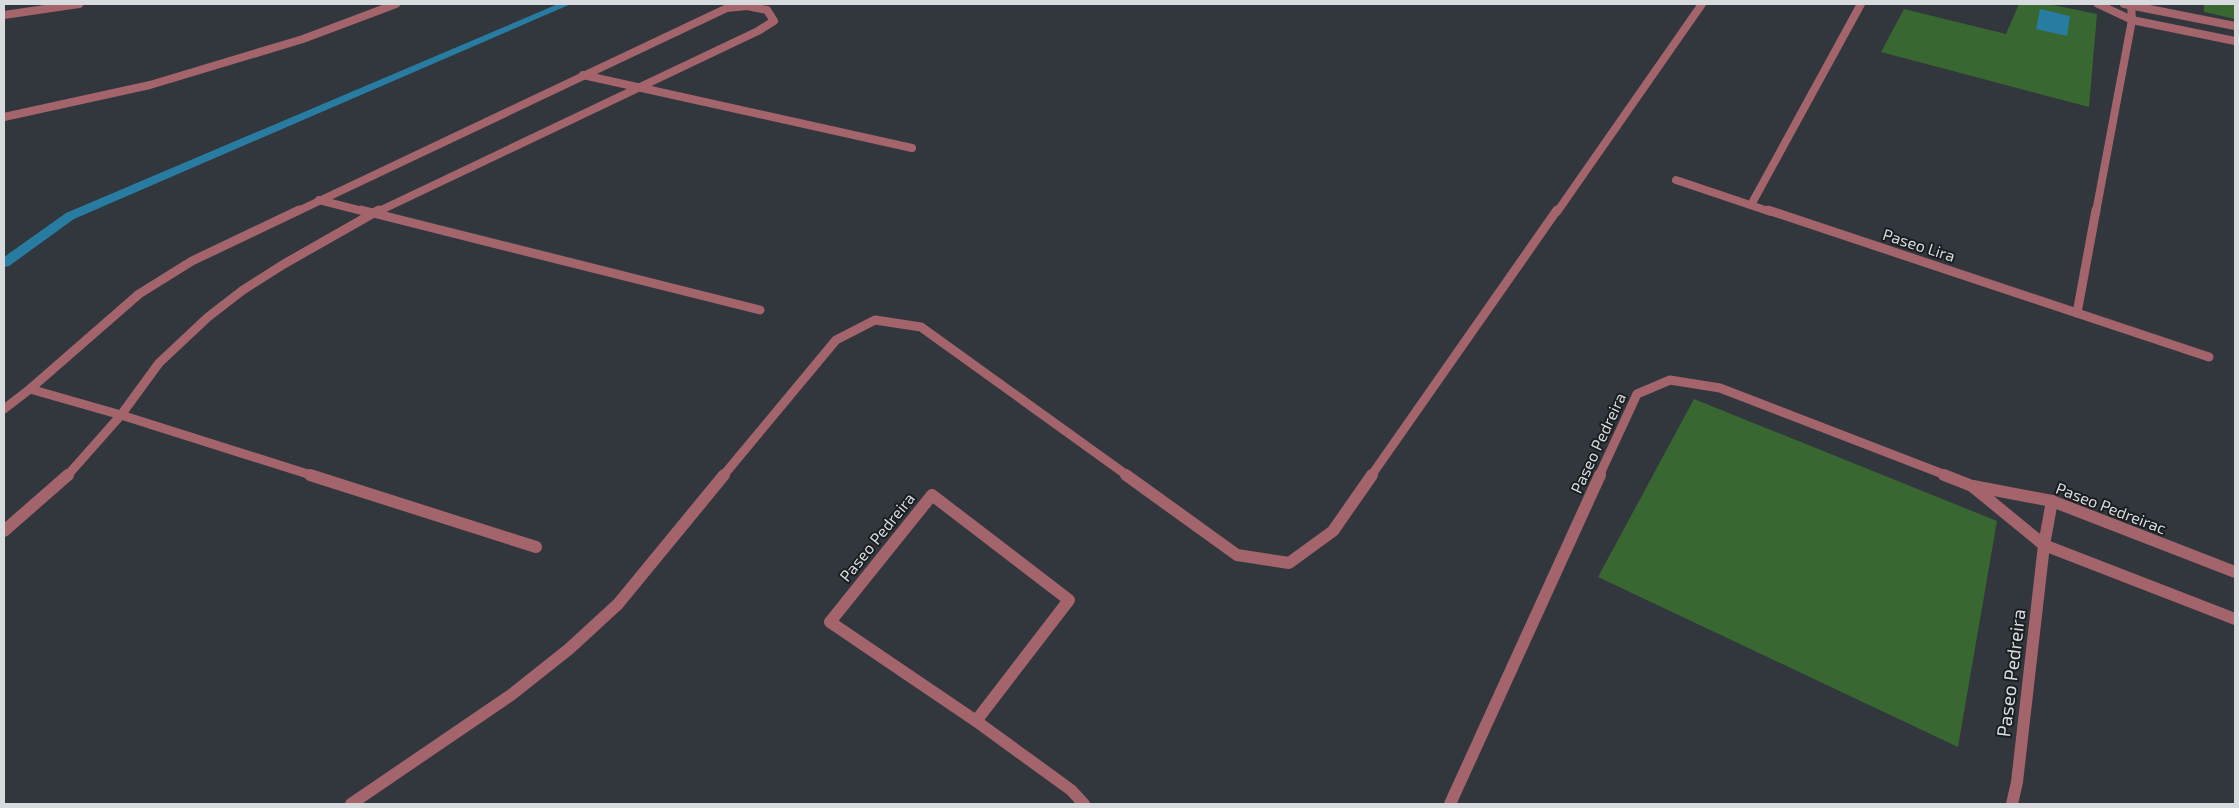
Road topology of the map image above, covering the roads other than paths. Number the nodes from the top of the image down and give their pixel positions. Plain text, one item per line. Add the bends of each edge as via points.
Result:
1 (79, 4) edge
2 (396, 4) edge
3 (1702, 4) edge
4 (1861, 4) edge
5 (2098, 4) edge
6 (2124, 4) edge
7 (2131, 4) edge
8 (4, 15) edge
9 (2132, 20) junction
10 (2235, 26) edge
11 (2235, 41) edge
12 (583, 75) junction
13 (639, 87) junction
14 (4, 117) edge
15 (912, 148) dead end
16 (1676, 180) dead end
17 (319, 200) junction
18 (1751, 205) junction
19 (374, 213) junction
20 (760, 310) dead end
21 (2077, 313) junction
22 (2209, 357) dead end
23 (30, 389) junction
24 (4, 409) edge
25 (121, 415) junction
26 (1972, 486) junction
27 (2052, 501) junction
28 (4, 531) edge
29 (2044, 545) junction
30 (536, 547) dead end
31 (2235, 572) edge
32 (2235, 619) edge
33 (976, 721) junction
34 (351, 804) edge
35 (1084, 804) edge
36 (1450, 804) edge
37 (2012, 804) edge

1 - 8 street
2 - 14 street via 303,39 150,86
3 - 34 street via 1333,531 1289,563 1237,555 921,327 876,320 836,340 618,604 570,649 511,696
4 - 18 street
5 - 9 street
6 - 7 street
7 - 9 street
7 - 10 street
9 - 11 street
9 - 21 street
12 - 13 street
12 - 13 street via 727,8 747,6 767,10 774,21
12 - 17 street
13 - 15 street
13 - 19 street
16 - 18 street, Paseo Lira
17 - 19 street
17 - 23 street via 192,261 139,294
18 - 21 street, Paseo Lira
19 - 20 street
19 - 25 street via 284,264 208,317 160,363
21 - 22 street, Paseo Lira
23 - 24 street
23 - 25 street
25 - 28 street via 73,471
25 - 30 street
26 - 27 street, Paseo Pedreirac
26 - 29 street, Paseo Pedreira
26 - 36 street, Paseo Pedreira via 1720,388 1670,380 1637,394
27 - 29 street, Paseo Pedreira
27 - 31 street, Paseo Pedreirac
29 - 32 street, Paseo Pedreira
29 - 37 street, Paseo Pedreira
33 - 33 street, Paseo Pedreira via 1069,600 932,495 830,622
33 - 35 street, Paseo Pedreira via 1071,790

